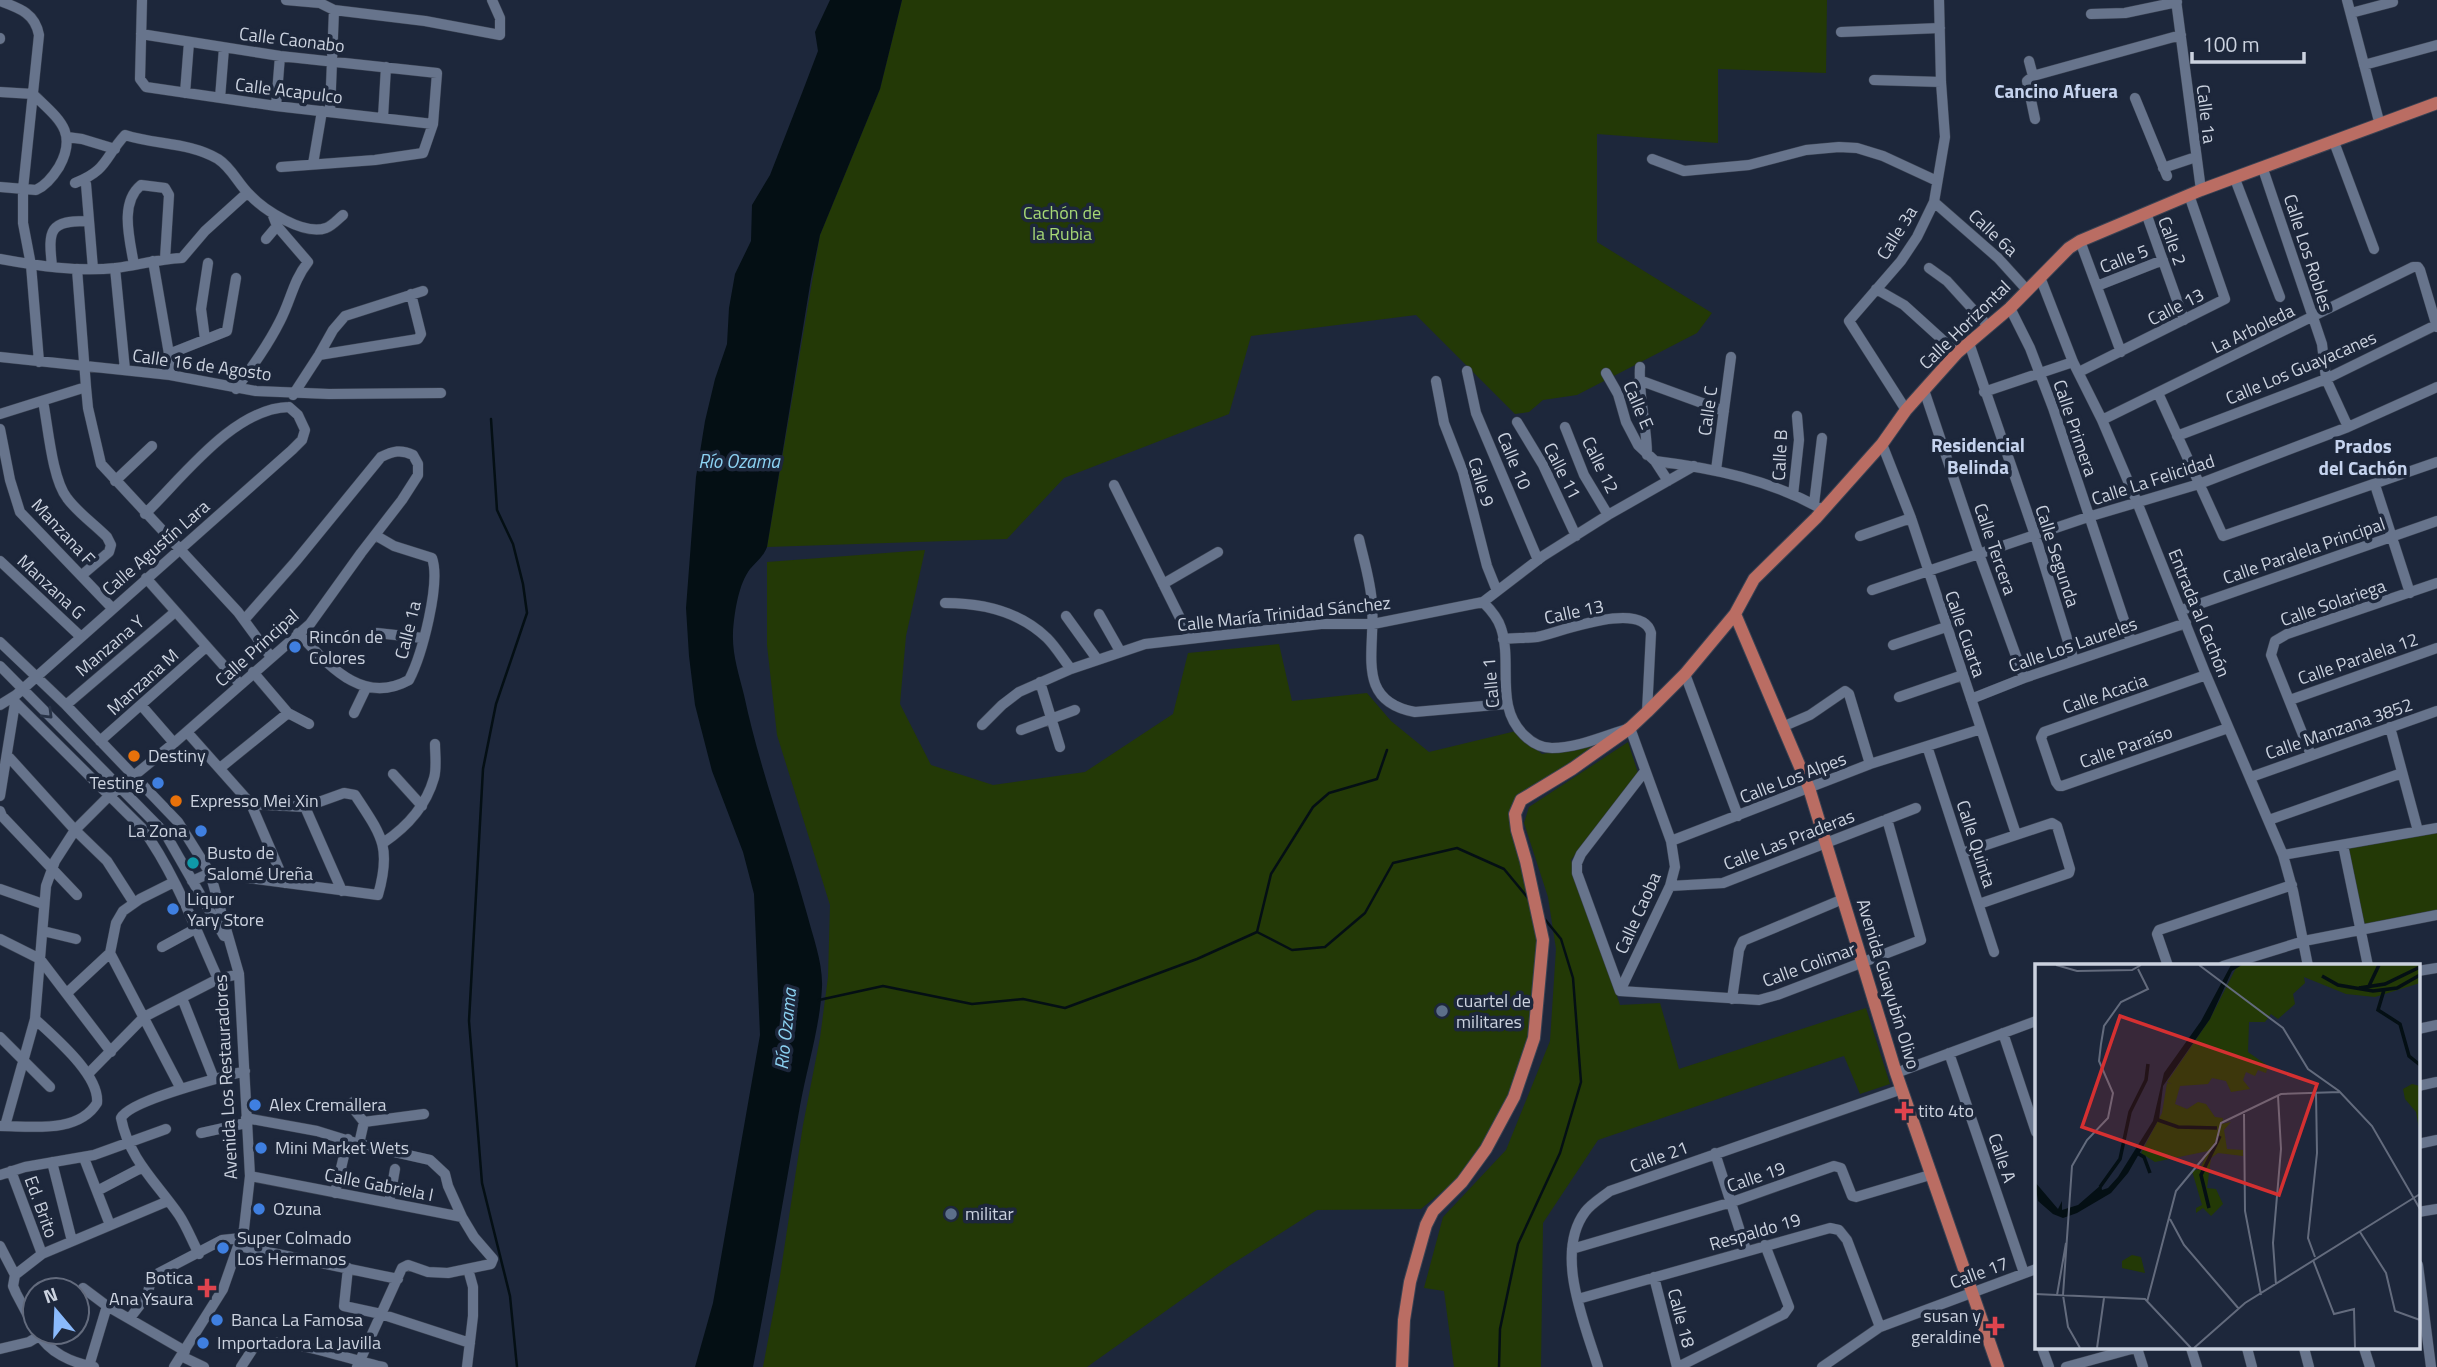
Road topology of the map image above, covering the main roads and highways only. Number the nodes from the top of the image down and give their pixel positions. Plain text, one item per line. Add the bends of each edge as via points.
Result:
1 (2437, 103) edge
2 (1735, 614) junction
3 (1402, 1367) edge
4 (1998, 1367) edge

1 - 2 main road, Calle Horizontal via 2195,193 2069,248 1957,353 1882,444 1754,579
2 - 3 main road, Calle Horizontal via 1685,674 1630,728 1521,800 1515,814 1517,830 1543,940 1534,1038 1514,1097 1486,1149 1426,1225 1408,1295
2 - 4 main road, Avenida Guayubín Olivo via 1809,788 1896,1073

